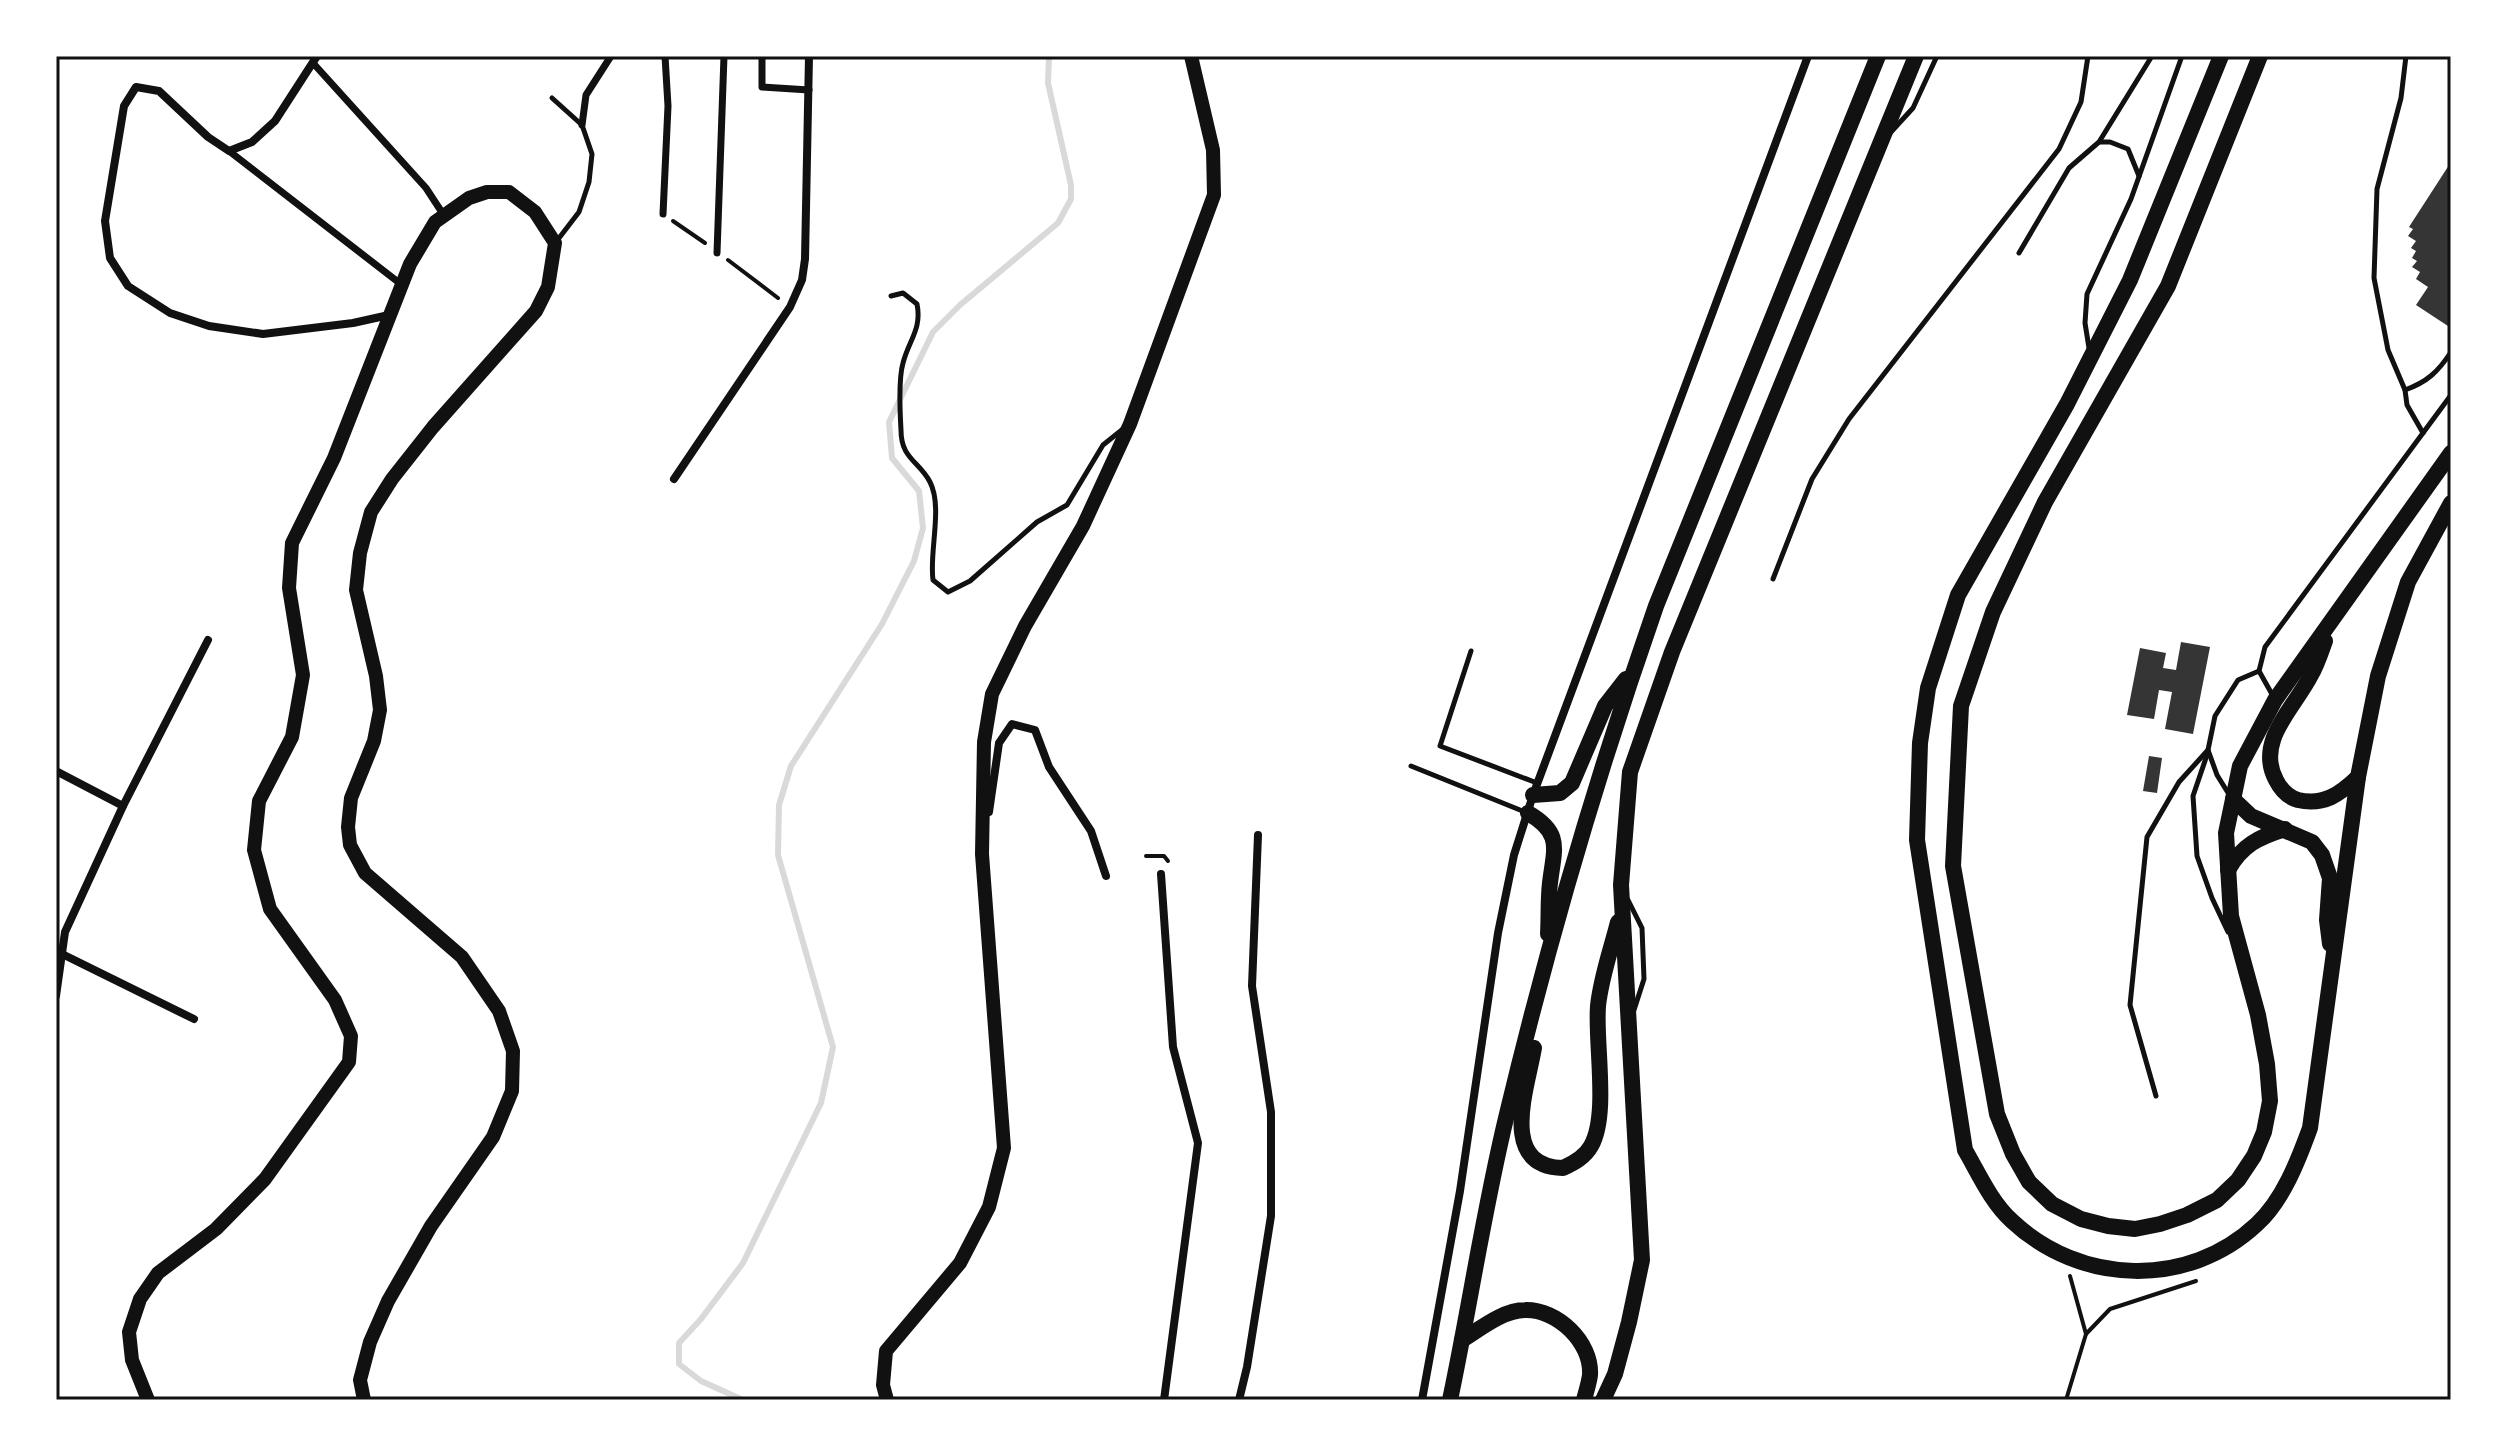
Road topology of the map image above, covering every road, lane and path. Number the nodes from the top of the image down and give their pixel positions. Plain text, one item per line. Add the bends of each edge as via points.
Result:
1 (611, 56) edge
2 (665, 56) edge
3 (724, 56) edge
4 (762, 56) edge
5 (809, 56) edge
6 (1191, 56) edge
7 (1808, 56) edge
8 (1878, 56) edge
9 (1916, 56) edge
10 (1937, 56) edge
11 (2088, 56) edge
12 (2152, 56) edge
13 (2182, 56) edge
14 (2221, 56) edge
15 (2260, 56) edge
16 (2406, 56) edge
17 (315, 59) edge
18 (809, 90) junction
19 (552, 98) dead end
20 (582, 125) junction
21 (2099, 142) junction
22 (1877, 148) junction
23 (229, 151) junction
24 (2139, 176) junction
25 (443, 214) junction
26 (663, 214) dead end
27 (555, 243) junction
28 (717, 253) dead end
29 (2019, 253) dead end
30 (402, 285) junction
31 (891, 296) dead end
32 (389, 315) junction
33 (2451, 352) edge
34 (2091, 357) junction
35 (2405, 390) junction
36 (2451, 395) edge
37 (1130, 424) junction
38 (2423, 433) junction
39 (2451, 453) edge
40 (674, 479) dead end
41 (2451, 503) edge
42 (1773, 579) dead end
43 (2335, 617) junction
44 (208, 640) dead end
45 (1471, 651) dead end
46 (1634, 668) junction
47 (2259, 671) junction
48 (2275, 700) junction
49 (2278, 727) junction
50 (2208, 750) junction
51 (1411, 766) dead end
52 (56, 771) edge
53 (2358, 777) junction
54 (1535, 789) junction
55 (2233, 799) junction
56 (123, 806) junction
57 (1528, 813) junction
58 (2285, 829) junction
59 (1258, 835) dead end
60 (982, 854) junction
61 (1146, 856) dead end
62 (1164, 856) dead end
63 (2228, 870) junction
64 (1161, 874) dead end
65 (1106, 876) dead end
66 (1621, 885) junction
67 (1622, 905) junction
68 (58, 954) edge
69 (2241, 957) junction
70 (1548, 961) junction
71 (2333, 970) junction
72 (56, 996) edge
73 (194, 1019) dead end
74 (1628, 1030) junction
75 (2156, 1096) dead end
76 (2222, 1250) junction
77 (2065, 1258) junction
78 (2086, 1334) junction
79 (1462, 1340) junction
80 (148, 1400) edge
81 (364, 1400) edge
82 (887, 1400) edge
83 (1164, 1400) edge
84 (1239, 1400) edge
85 (1422, 1400) edge
86 (1450, 1400) edge
87 (1584, 1400) edge
88 (1603, 1400) edge
89 (2066, 1400) edge

1 - 20 street via 586,95
2 - 26 street
3 - 28 street
4 - 18 street via 762,87
5 - 18 street
6 - 37 street via 1213,150 1214,195
7 - 54 street
8 - 46 main road
9 - 22 main road
10 - 22 lane via 1913,108
11 - 42 lane via 2081,102 2059,149 1849,419 1812,479
12 - 21 lane
13 - 24 lane
14 - 34 main road via 2130,280
15 - 69 main road via 2168,286 2045,502 1993,612 1961,706 1953,866 1997,1114 2029,1182 2052,1204 2081,1219 2135,1229 2187,1215 2217,1200 2238,1180 2264,1132 2270,1101 2260,1027
16 - 35 lane via 2401,98 2377,189 2374,278 2388,350
17 - 23 street via 275,121 252,142
17 - 25 street
18 - 40 street via 802,280 790,307
19 - 20 lane
20 - 27 lane via 592,154 589,182 579,212
21 - 24 lane via 2128,149
21 - 29 lane via 2069,168
22 - 66 main road via 1640,742 1630,772
23 - 30 street
23 - 32 street via 159,91 136,87 124,106 105,221 110,258 128,286 170,313 209,326 263,334
24 - 34 lane via 2087,294
25 - 27 street via 469,198 509,192 535,212
25 - 30 street
27 - 81 street via 548,287 536,311 392,479 371,512 360,553 356,590 380,710 374,741 351,798 350,845 365,873 462,957 499,1011 513,1051 512,1091 493,1137 431,1226 370,1342 360,1380
30 - 32 street
31 - 37 lane via 903,293 917,304 920,320 902,364 901,433 903,450 931,483 936,526 933,580 948,592 970,581 1037,522 1067,505 1103,445
32 - 80 street via 334,458 292,543 289,588 303,675 292,737 259,801 254,850 270,909 335,1000 351,1036 349,1062 265,1179 216,1229 158,1273 140,1299 129,1332 132,1360
33 - 35 lane via 2438,372
34 - 77 main road via 1958,595 1928,688 1920,743 1917,840 1965,1150 2010,1219
35 - 38 lane
36 - 38 lane
37 - 60 street via 1083,526 992,694 984,742
38 - 47 lane via 2265,647
39 - 43 main road
41 - 53 main road via 2408,582 2378,676
43 - 48 main road
43 - 49 main road via 2311,676
44 - 56 street
45 - 54 lane via 1440,746
46 - 54 main road via 1605,706 1572,783 1560,793
46 - 70 main road
47 - 48 lane
47 - 50 lane via 2238,680 2215,716
48 - 49 lane
48 - 55 main road via 2240,766
49 - 53 main road via 2269,761 2286,794 2298,800 2325,800
50 - 55 lane
50 - 69 lane via 2193,796 2197,856
50 - 75 lane via 2179,782 2147,837 2130,1005
51 - 57 lane
52 - 56 street
53 - 71 main road
54 - 57 street
55 - 58 main road via 2251,816
55 - 63 main road via 2226,833
56 - 68 street
57 - 70 main road via 1551,833 1556,848 1549,886
57 - 85 street via 1498,933
58 - 63 main road via 2248,843
58 - 71 main road via 2312,842 2327,866
59 - 84 street via 1252,986 1271,1112 1271,1216
60 - 65 street via 999,743 1012,724 1035,730 1049,767 1091,831
60 - 82 street via 1004,1148 989,1207 960,1263 886,1351
61 - 62 path
63 - 69 main road
64 - 83 street via 1173,1047 1198,1143
66 - 67 main road
66 - 74 lane via 1642,928 1644,979
67 - 70 main road via 1598,1008 1599,1122 1592,1145 1563,1168 1539,1164 1520,1133
67 - 74 main road
68 - 72 street
68 - 73 street
70 - 79 main road via 1507,1115
71 - 76 main road via 2310,1128 2298,1162 2258,1223
74 - 88 main road via 1642,1260 1615,1374
76 - 77 main road via 2187,1265 2150,1272 2110,1270
76 - 78 path via 2195,1283 2110,1309
77 - 78 path
78 - 89 path
79 - 86 main road
79 - 87 main road via 1523,1309 1547,1313 1566,1325 1586,1355 1590,1374

